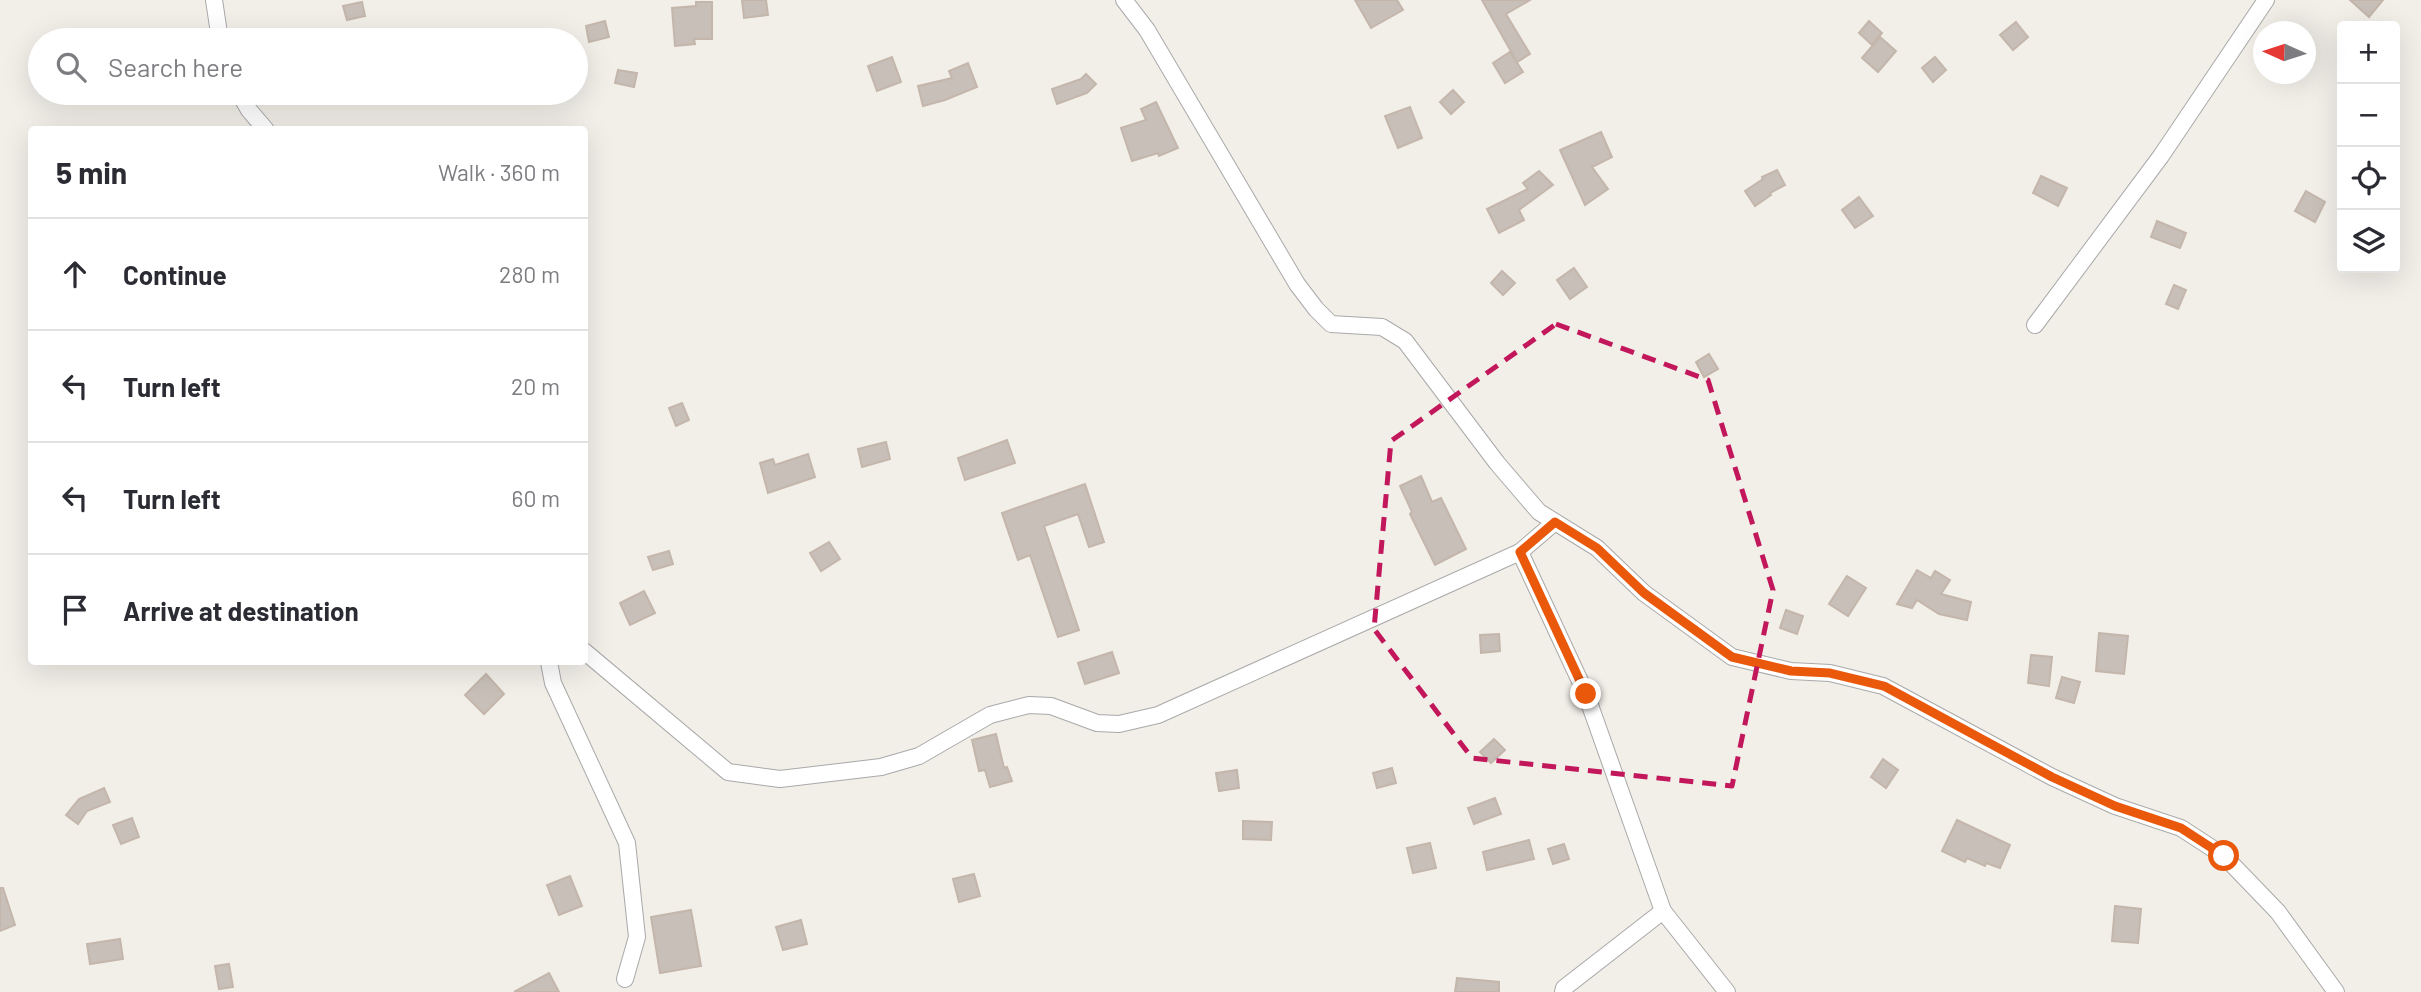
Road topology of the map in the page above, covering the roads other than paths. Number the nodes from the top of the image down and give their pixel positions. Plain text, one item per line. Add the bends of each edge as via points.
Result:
1 (215, 0) edge
2 (1124, 0) edge
3 (2266, 0) edge
4 (218, 28) edge
5 (246, 105) edge
6 (263, 126) edge
7 (2035, 325) dead end
8 (1555, 522) junction
9 (1520, 552) junction
10 (588, 654) edge
11 (550, 665) edge
12 (1663, 911) junction
13 (625, 979) dead end
14 (1563, 992) edge
15 (1727, 992) edge
16 (2336, 992) edge

1 - 4 street
2 - 8 street via 1147,30 1316,309 1331,324 1382,327 1405,341 1497,463 1539,512
3 - 7 street via 2161,156
5 - 6 street
8 - 9 street
8 - 16 street via 1597,548 1644,593 1732,657 1884,686 2052,777 2115,806 2181,828 2224,856 2278,912
9 - 10 street via 1158,715 1119,724 1097,723 1051,706 1028,705 990,715 919,756 881,767 780,779 729,772
9 - 12 street via 1586,694
11 - 13 street via 553,683 628,843 637,937
12 - 14 street
12 - 15 street

